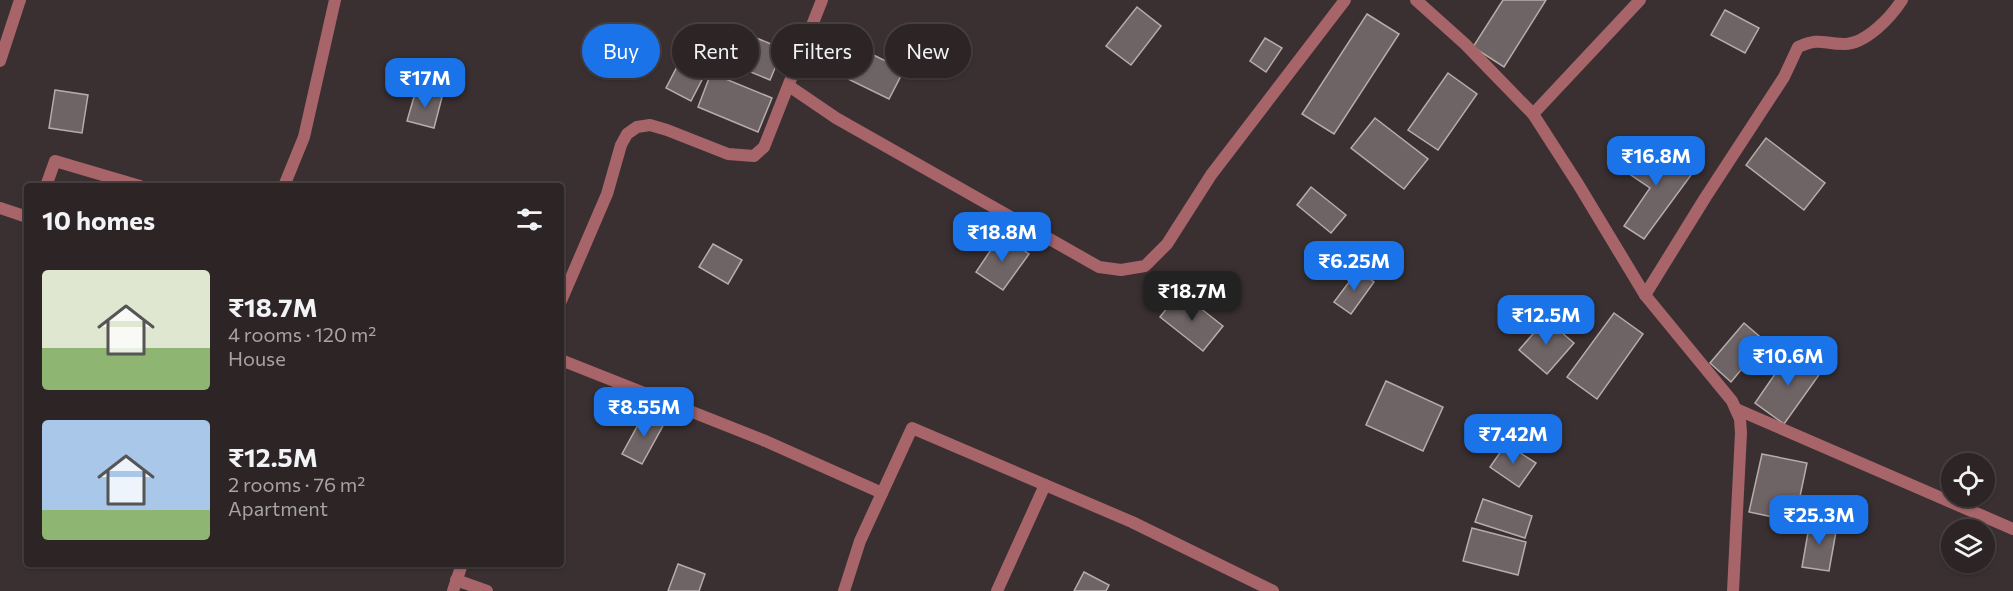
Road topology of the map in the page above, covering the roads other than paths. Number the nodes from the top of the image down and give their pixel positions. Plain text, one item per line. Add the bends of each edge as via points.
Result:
1 (20, 0) edge
2 (335, 0) edge
3 (822, 0) edge
4 (1346, 0) edge
5 (1416, 0) edge
6 (1640, 0) edge
7 (1902, 0) edge
8 (1, 57) edge
9 (789, 86) junction
10 (1533, 114) junction
11 (47, 183) edge
12 (130, 183) edge
13 (285, 183) edge
14 (0, 208) edge
15 (24, 216) edge
16 (564, 294) edge
17 (1645, 294) junction
18 (564, 361) edge
19 (1736, 409) junction
20 (1045, 485) junction
21 (882, 493) junction
22 (2013, 529) edge
23 (461, 567) edge
24 (454, 586) edge
25 (1001, 590) edge
26 (487, 591) edge
27 (844, 591) edge
28 (1273, 591) edge
29 (1732, 591) edge

1 - 8 street
2 - 13 street via 304,138
3 - 9 street
4 - 9 street via 1211,175 1167,243 1145,266 1121,270 1099,267 836,118
5 - 10 street via 1466,44
6 - 10 street
7 - 17 street via 1892,15 1868,36 1846,45 1814,41 1798,47 1784,77
9 - 16 street via 764,147 754,156 728,154 650,125 627,134 607,194
10 - 17 street
11 - 12 street via 55,161
14 - 15 street
17 - 19 street
18 - 21 street via 763,440
19 - 22 street
19 - 29 street via 1741,433
20 - 21 street via 912,428
20 - 25 street
20 - 28 street via 1132,522
21 - 27 street via 860,541
23 - 24 street
24 - 26 street

